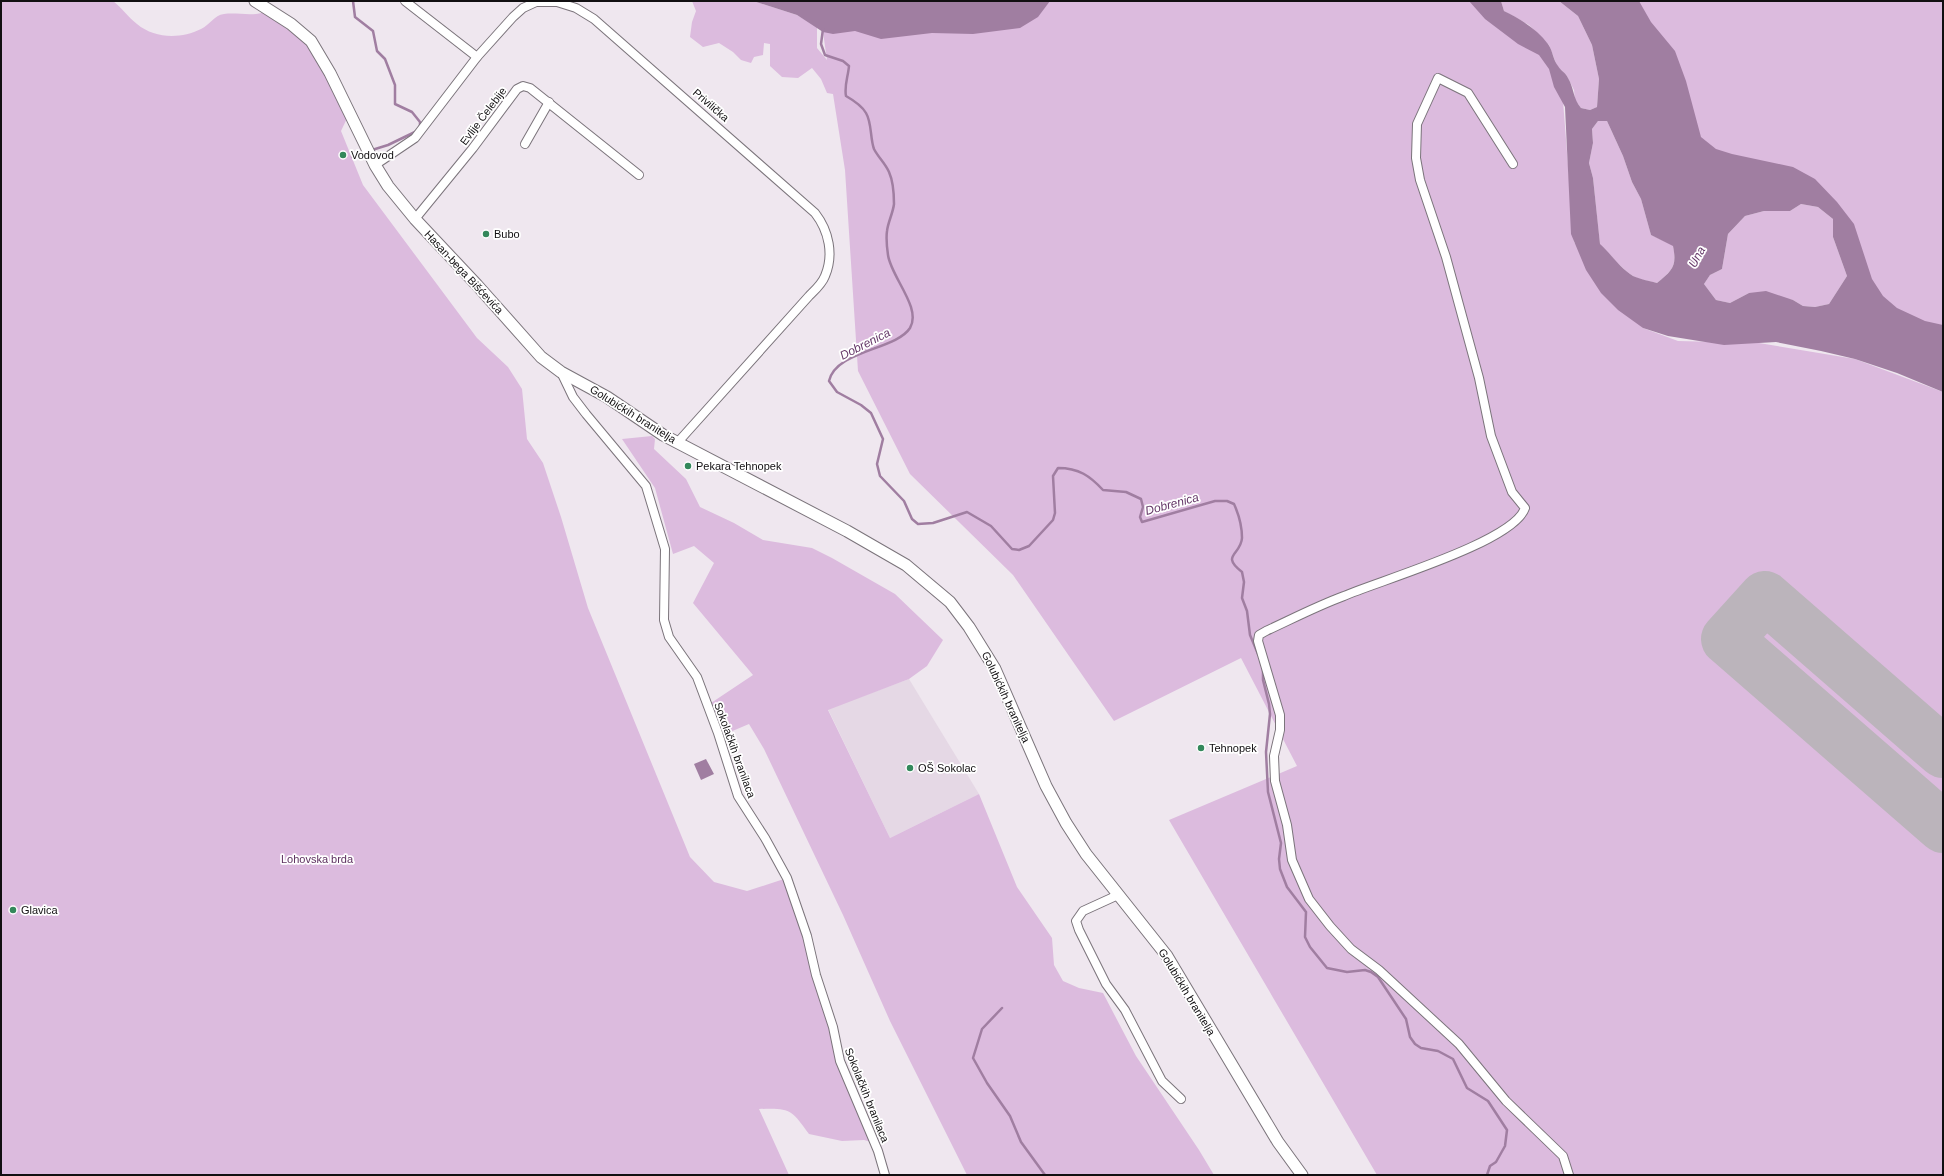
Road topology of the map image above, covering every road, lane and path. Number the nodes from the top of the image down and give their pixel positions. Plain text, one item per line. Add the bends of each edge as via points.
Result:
1 (255, 1) edge
2 (405, 1) edge
3 (477, 58) junction
4 (549, 102) junction
5 (525, 144) dead end
6 (1513, 164) dead end
7 (375, 165) junction
8 (639, 175) dead end
9 (415, 219) junction
10 (561, 372) junction
11 (678, 442) junction
12 (1118, 895) junction
13 (1181, 1099) dead end
14 (885, 1175) edge
15 (1302, 1175) edge
16 (1568, 1175) edge

1 - 7 street, Hasan-bega Bišćevića via 291,24 311,42 330,73
2 - 3 street
3 - 7 street, Privilička via 415,138
3 - 11 street, Privilička via 513,17 530,4 548,1 576,8 594,19 699,109 823,223 829,242 825,276
4 - 5 street
4 - 8 street, Evlije Čelebije
4 - 9 street, Evlije Čelebije via 530,88 523,86 517,89
6 - 16 street via 1468,93 1438,78 1417,124 1416,158 1420,180 1446,257 1479,378 1491,436 1512,492 1525,508 1523,513 1515,522 1471,548 1344,595 1266,631 1259,635 1258,641 1280,715 1280,730 1274,756 1275,781 1287,825 1292,860 1309,899 1351,949 1378,970 1459,1044 1506,1101 1563,1156
7 - 9 street, Hasan-bega Bišćevića via 388,186
9 - 10 street, Hasan-bega Bišćevića via 541,357
10 - 11 street, Golubićkih branitelja via 607,397 643,423
10 - 14 street, Sokolačkih branilaca via 573,397 646,486 665,549 664,620 669,637 697,677 738,796 787,878 807,936 840,1061 878,1151
11 - 12 street, Golubićkih branitelja via 906,565 950,602 984,649 995,669 1046,786 1066,823
12 - 13 street via 1083,911 1076,921 1106,984 1125,1010 1162,1081
12 - 15 street, Golubićkih branitelja via 1167,956 1278,1142

